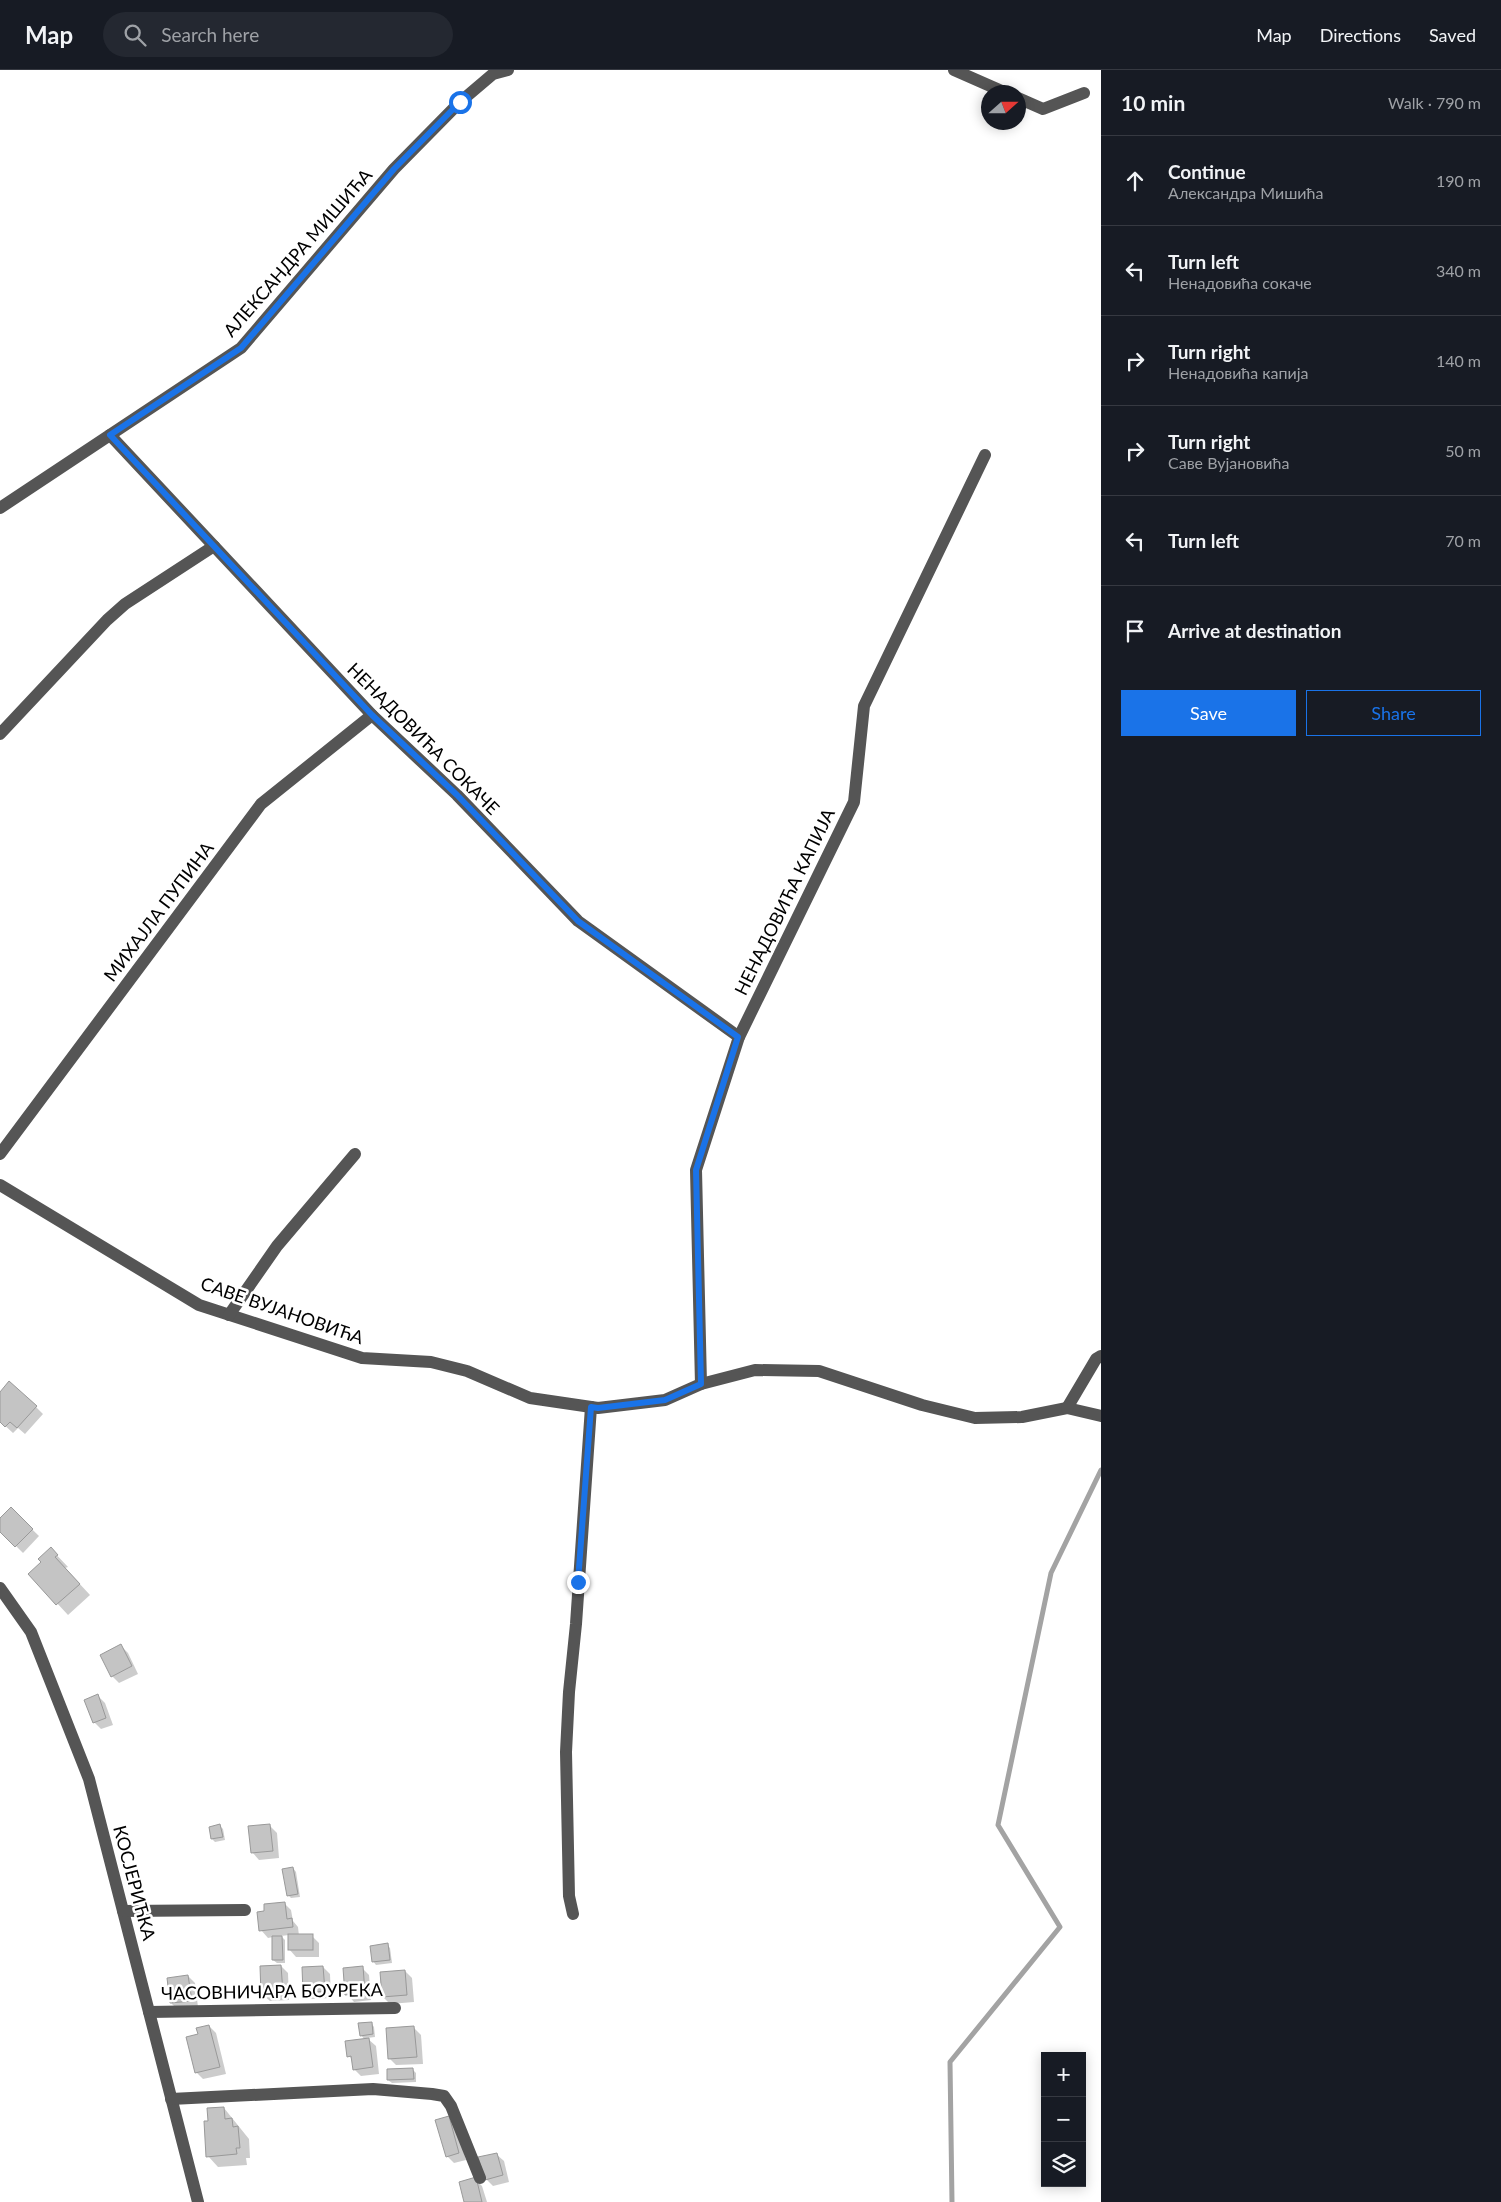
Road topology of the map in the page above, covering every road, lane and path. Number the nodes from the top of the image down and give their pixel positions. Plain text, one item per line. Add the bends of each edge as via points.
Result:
1 (508, 70) edge
2 (954, 70) edge
3 (988, 85) edge
4 (1084, 93) dead end
5 (1026, 102) edge
6 (110, 435) junction
7 (985, 455) dead end
8 (0, 508) edge
9 (214, 546) junction
10 (372, 715) junction
11 (0, 734) edge
12 (738, 1037) junction
13 (0, 1154) edge
14 (355, 1154) dead end
15 (0, 1185) edge
16 (229, 1314) junction
17 (1101, 1356) edge
18 (701, 1384) junction
19 (591, 1407) junction
20 (1067, 1408) junction
21 (1101, 1416) edge
22 (0, 1588) edge
23 (123, 1910) junction
24 (244, 1910) dead end
25 (573, 1914) dead end
26 (395, 2008) dead end
27 (149, 2012) junction
28 (171, 2098) junction
29 (480, 2178) dead end
30 (198, 2202) edge

1 - 6 street, АЛЕКСАНДРА МИШИЋА via 493,74 460,102 394,169 241,348
2 - 3 street
4 - 5 street via 1043,109
6 - 8 street, АЛЕКСАНДРА МИШИЋА
6 - 9 street, НЕНАДОВИЋА СОКАЧЕ
7 - 12 street, НЕНАДОВИЋА КАПИЈА via 864,706 854,802
9 - 10 street, НЕНАДОВИЋА СОКАЧЕ
9 - 11 street via 124,604
10 - 12 street, НЕНАДОВИЋА СОКАЧЕ via 457,795 578,921
10 - 13 street, МИХАЈЛА ПУПИНА via 261,804
12 - 18 street, НЕНАДОВИЋА КАПИЈА via 696,1170
14 - 16 street via 277,1246
15 - 16 street, САВЕ ВУЈАНОВИЋА via 200,1305
16 - 19 street, САВЕ ВУЈАНОВИЋА via 362,1358 431,1362 467,1371 530,1398
17 - 20 street via 1096,1359
18 - 19 street, САВЕ ВУЈАНОВИЋА via 665,1400
18 - 20 street, САВЕ ВУЈАНОВИЋА via 755,1370 819,1371 922,1405 975,1418 1022,1417
19 - 25 street via 566,1752
20 - 21 street, САВЕ ВУЈАНОВИЋА
22 - 23 street, КОСЈЕРИЋКА via 31,1632 89,1779
23 - 24 street
23 - 27 street, КОСЈЕРИЋКА
26 - 27 street, ЧАСОВНИЧАРА БОУРЕКА
27 - 28 street, КОСЈЕРИЋКА
28 - 29 street via 373,2089 444,2096
28 - 30 street, КОСЈЕРИЋКА

